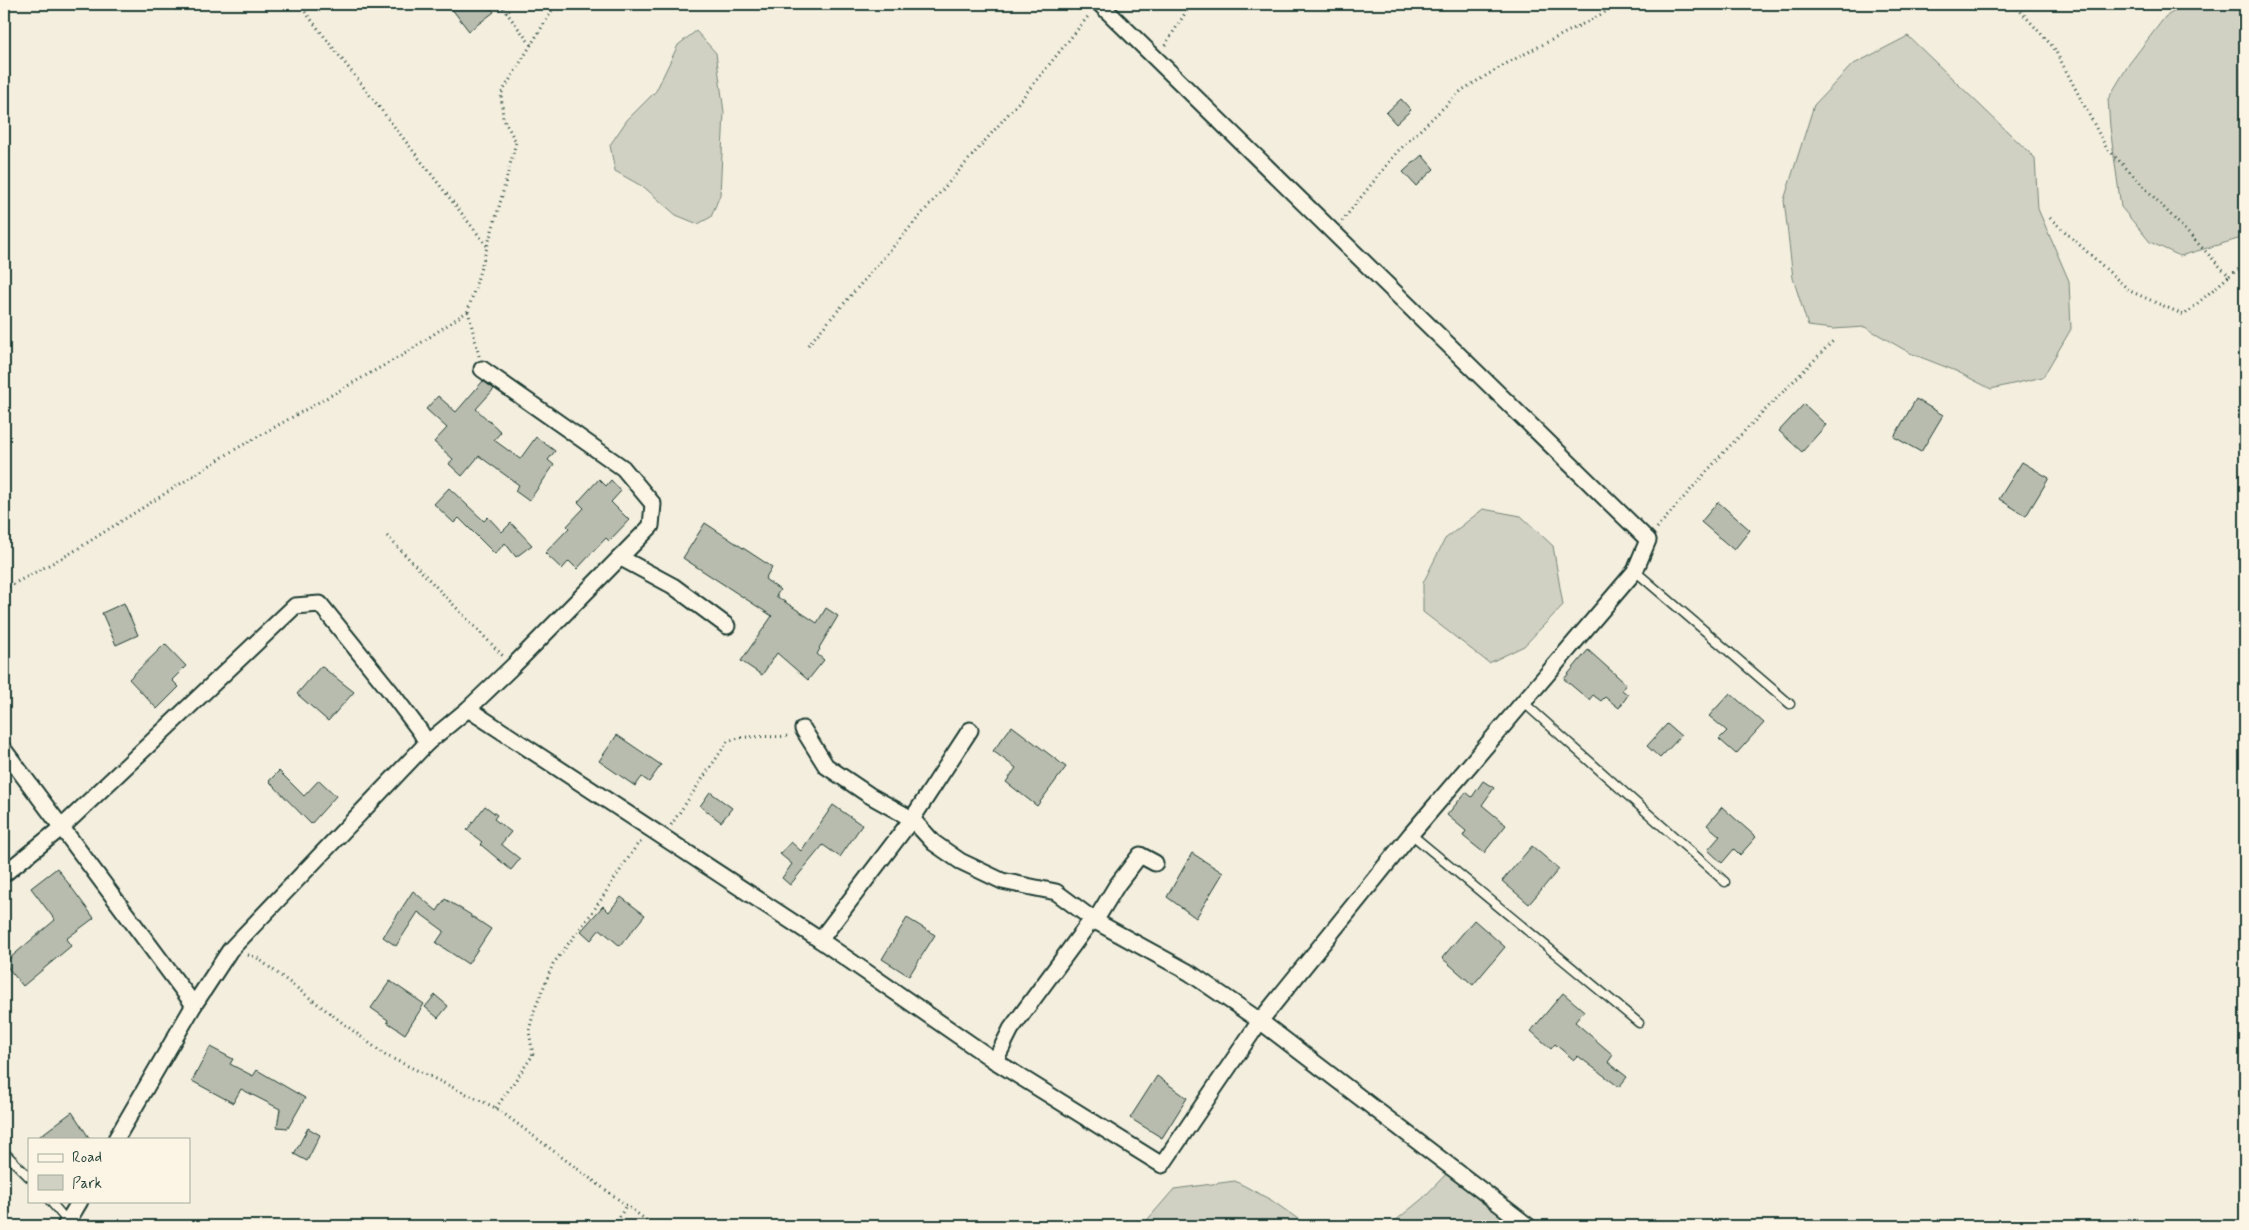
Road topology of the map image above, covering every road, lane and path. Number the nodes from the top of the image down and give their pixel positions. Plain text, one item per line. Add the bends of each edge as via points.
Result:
1 (299, 4) edge
2 (500, 4) edge
3 (556, 4) edge
4 (1191, 4) edge
5 (1612, 4) edge
6 (2014, 4) edge
7 (1096, 8) edge
8 (531, 44) junction
9 (1156, 58) junction
10 (2050, 218) dead end
11 (1334, 231) junction
12 (487, 247) junction
13 (2245, 266) edge
14 (2229, 276) junction
15 (468, 311) junction
16 (1833, 340) dead end
17 (808, 345) dead end
18 (482, 369) joint
19 (387, 536) dead end
20 (1648, 540) junction
21 (621, 558) junction
22 (1635, 571) junction
23 (4, 589) edge
24 (727, 626) dead end
25 (513, 666) junction
26 (1523, 702) junction
27 (1790, 704) dead end
28 (468, 709) junction
29 (803, 729) joint
30 (970, 730) dead end
31 (426, 743) junction
32 (4, 750) edge
33 (912, 819) junction
34 (61, 828) junction
35 (655, 832) junction
36 (1410, 834) junction
37 (1155, 864) dead end
38 (4, 874) edge
39 (1725, 882) dead end
40 (1095, 921) junction
41 (820, 940) junction
42 (230, 950) junction
43 (194, 1005) junction
44 (1260, 1021) junction
45 (1639, 1023) dead end
46 (995, 1062) junction
47 (496, 1108) junction
48 (117, 1138) edge
49 (4, 1152) edge
50 (28, 1176) edge
51 (51, 1202) edge
52 (79, 1202) edge
53 (626, 1205) junction
54 (67, 1224) edge
55 (615, 1226) edge
56 (654, 1226) edge
57 (1528, 1226) edge

1 - 12 path
2 - 8 path
3 - 8 path
4 - 9 path
5 - 11 path via 1604,13 1462,90 1398,151
6 - 14 path via 2054,48 2106,147
7 - 9 street
7 - 17 path
8 - 12 path via 501,94 503,118 516,142
9 - 11 street
10 - 14 path via 2130,291 2184,316
11 - 20 street
12 - 15 path
13 - 14 path
15 - 18 path
15 - 23 path via 406,353 234,450 71,553
16 - 20 path via 1724,453
18 - 21 street via 623,468 653,504 651,526
19 - 25 path
20 - 22 street
21 - 24 street via 673,586
21 - 25 street
22 - 26 street
22 - 27 lane
25 - 28 street
26 - 36 street
26 - 39 lane
28 - 31 street
28 - 35 street
29 - 33 street via 826,766
29 - 35 path via 792,736 742,736 728,741 671,825
30 - 33 street
31 - 34 street via 390,691 320,604 295,606
31 - 42 street
32 - 34 street
33 - 40 street via 934,843 960,861 1002,881 1056,892
33 - 41 street
34 - 38 street
34 - 43 street
35 - 41 street
35 - 47 path via 636,845 594,910 553,964 529,1031 533,1055
36 - 44 street
36 - 45 lane
37 - 40 street via 1140,855
40 - 44 street via 1190,973
40 - 46 street via 1087,926 1036,993 1011,1029
41 - 46 street
42 - 43 street
42 - 47 path via 256,957 385,1055
43 - 48 street
44 - 46 street via 1162,1166
44 - 57 street
47 - 53 path
49 - 50 lane
51 - 54 lane
52 - 54 street
53 - 55 path
53 - 56 path

